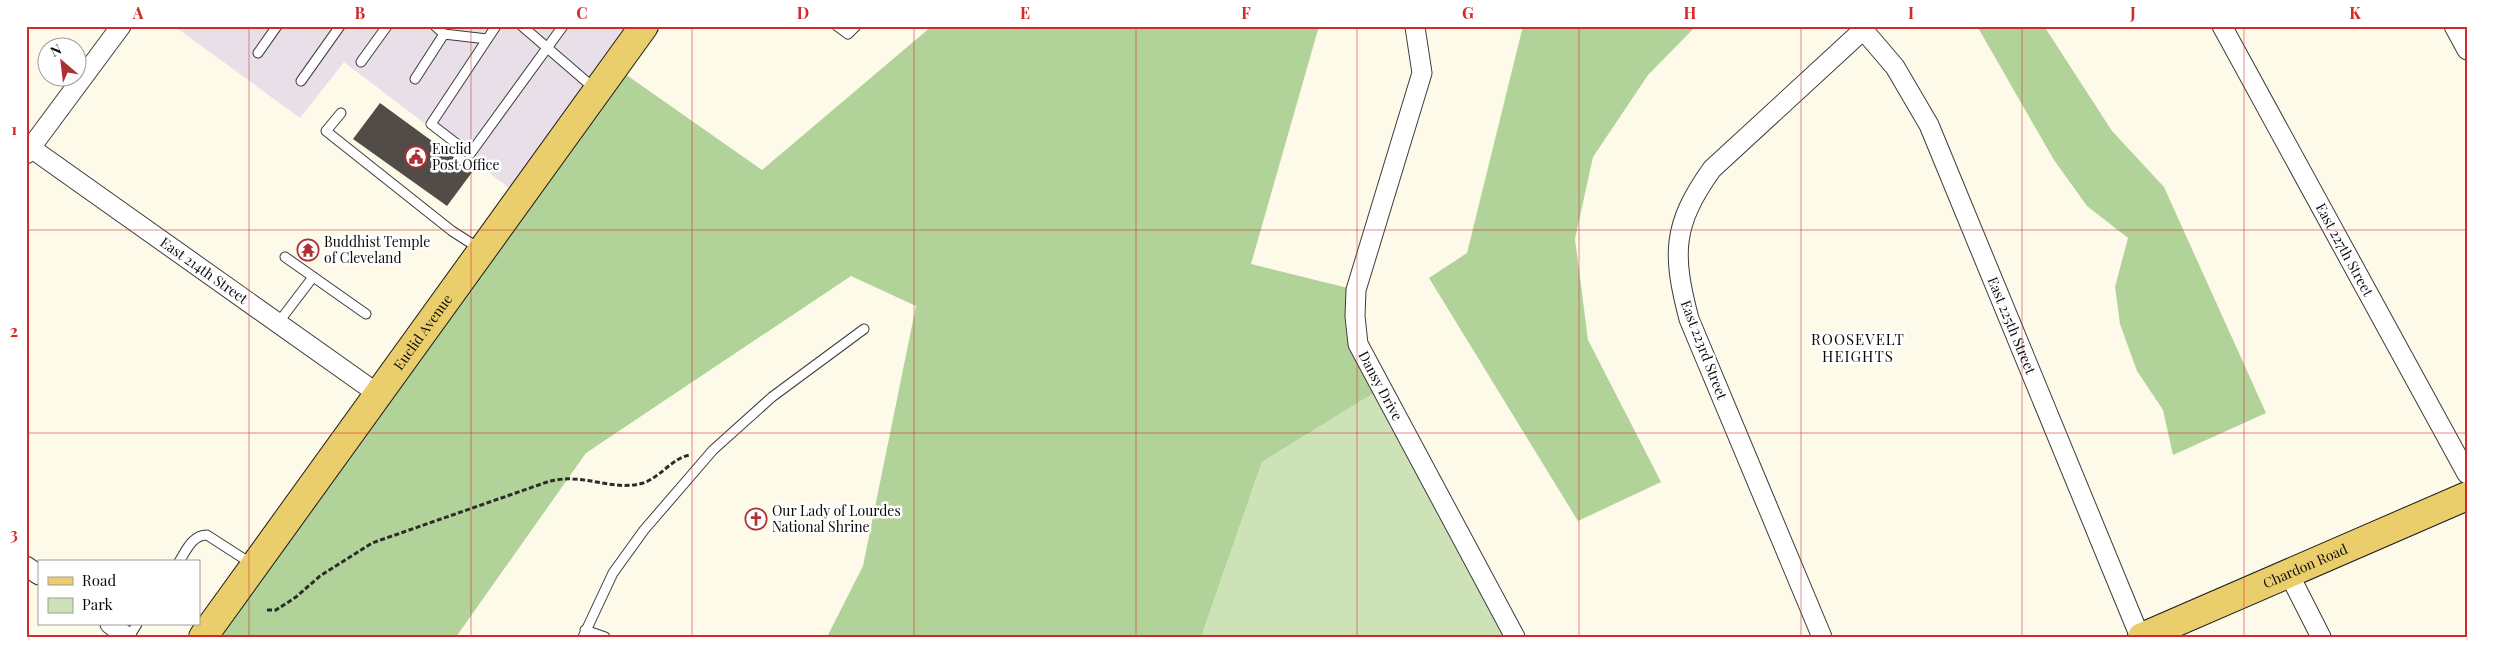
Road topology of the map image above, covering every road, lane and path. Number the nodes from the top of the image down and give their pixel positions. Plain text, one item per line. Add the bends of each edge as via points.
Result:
1 (121, 26) edge
2 (278, 26) edge
3 (340, 26) edge
4 (387, 26) edge
5 (435, 26) edge
6 (496, 26) edge
7 (522, 26) edge
8 (563, 26) edge
9 (644, 26) edge
10 (837, 26) edge
11 (856, 26) edge
12 (2222, 26) edge
13 (2454, 26) edge
14 (1415, 27) edge
15 (1862, 28) edge
16 (444, 34) junction
17 (487, 39) junction
18 (546, 47) junction
19 (2467, 50) edge
20 (258, 53) dead end
21 (361, 62) dead end
22 (415, 79) dead end
23 (301, 81) dead end
24 (597, 91) junction
25 (341, 113) dead end
26 (29, 151) edge
27 (482, 250) junction
28 (285, 257) dead end
29 (313, 277) junction
30 (366, 314) dead end
31 (278, 323) junction
32 (864, 329) dead end
33 (378, 394) junction
34 (694, 454) dead end
35 (2467, 474) edge
36 (2467, 496) edge
37 (179, 560) edge
38 (254, 566) junction
39 (2289, 574) junction
40 (267, 610) dead end
41 (113, 626) edge
42 (136, 626) edge
43 (584, 633) edge
44 (128, 637) edge
45 (203, 637) edge
46 (605, 637) edge
47 (1515, 637) edge
48 (1822, 637) edge
49 (2141, 637) edge
50 (2322, 637) edge

1 - 26 street
2 - 20 lane
3 - 23 lane
4 - 21 lane
5 - 16 lane
6 - 17 lane
7 - 18 lane
8 - 18 lane
9 - 24 main road, Euclid Avenue
10 - 11 lane via 848,34
12 - 35 street, East 227th Street
13 - 19 street
14 - 47 street, Dansy Drive via 1422,73 1356,290 1358,344
15 - 48 street, East 223rd Street via 1712,170 1694,195 1682,220 1678,253 1680,284 1689,318
15 - 49 street, East 225th Street via 1895,67 1929,125
16 - 17 lane
16 - 22 lane
17 - 18 lane via 431,124 470,154
18 - 24 lane
24 - 27 main road, Euclid Avenue
25 - 27 lane via 326,131 452,231
26 - 31 street, East 214th Street
27 - 33 main road, Euclid Avenue
28 - 29 lane
29 - 30 lane
29 - 31 lane
31 - 33 street, East 214th Street
32 - 43 lane via 772,397 713,450 644,530 613,573
33 - 38 main road, Euclid Avenue
34 - 40 path via 685,456 644,483 623,486 573,479 550,481 372,544 320,576 290,602 276,610
36 - 39 main road, Chardon Road
37 - 38 lane via 194,538 200,535 207,536
38 - 45 main road, Euclid Avenue
39 - 49 main road, Chardon Road
39 - 50 street
41 - 44 street
42 - 44 lane
43 - 46 lane

